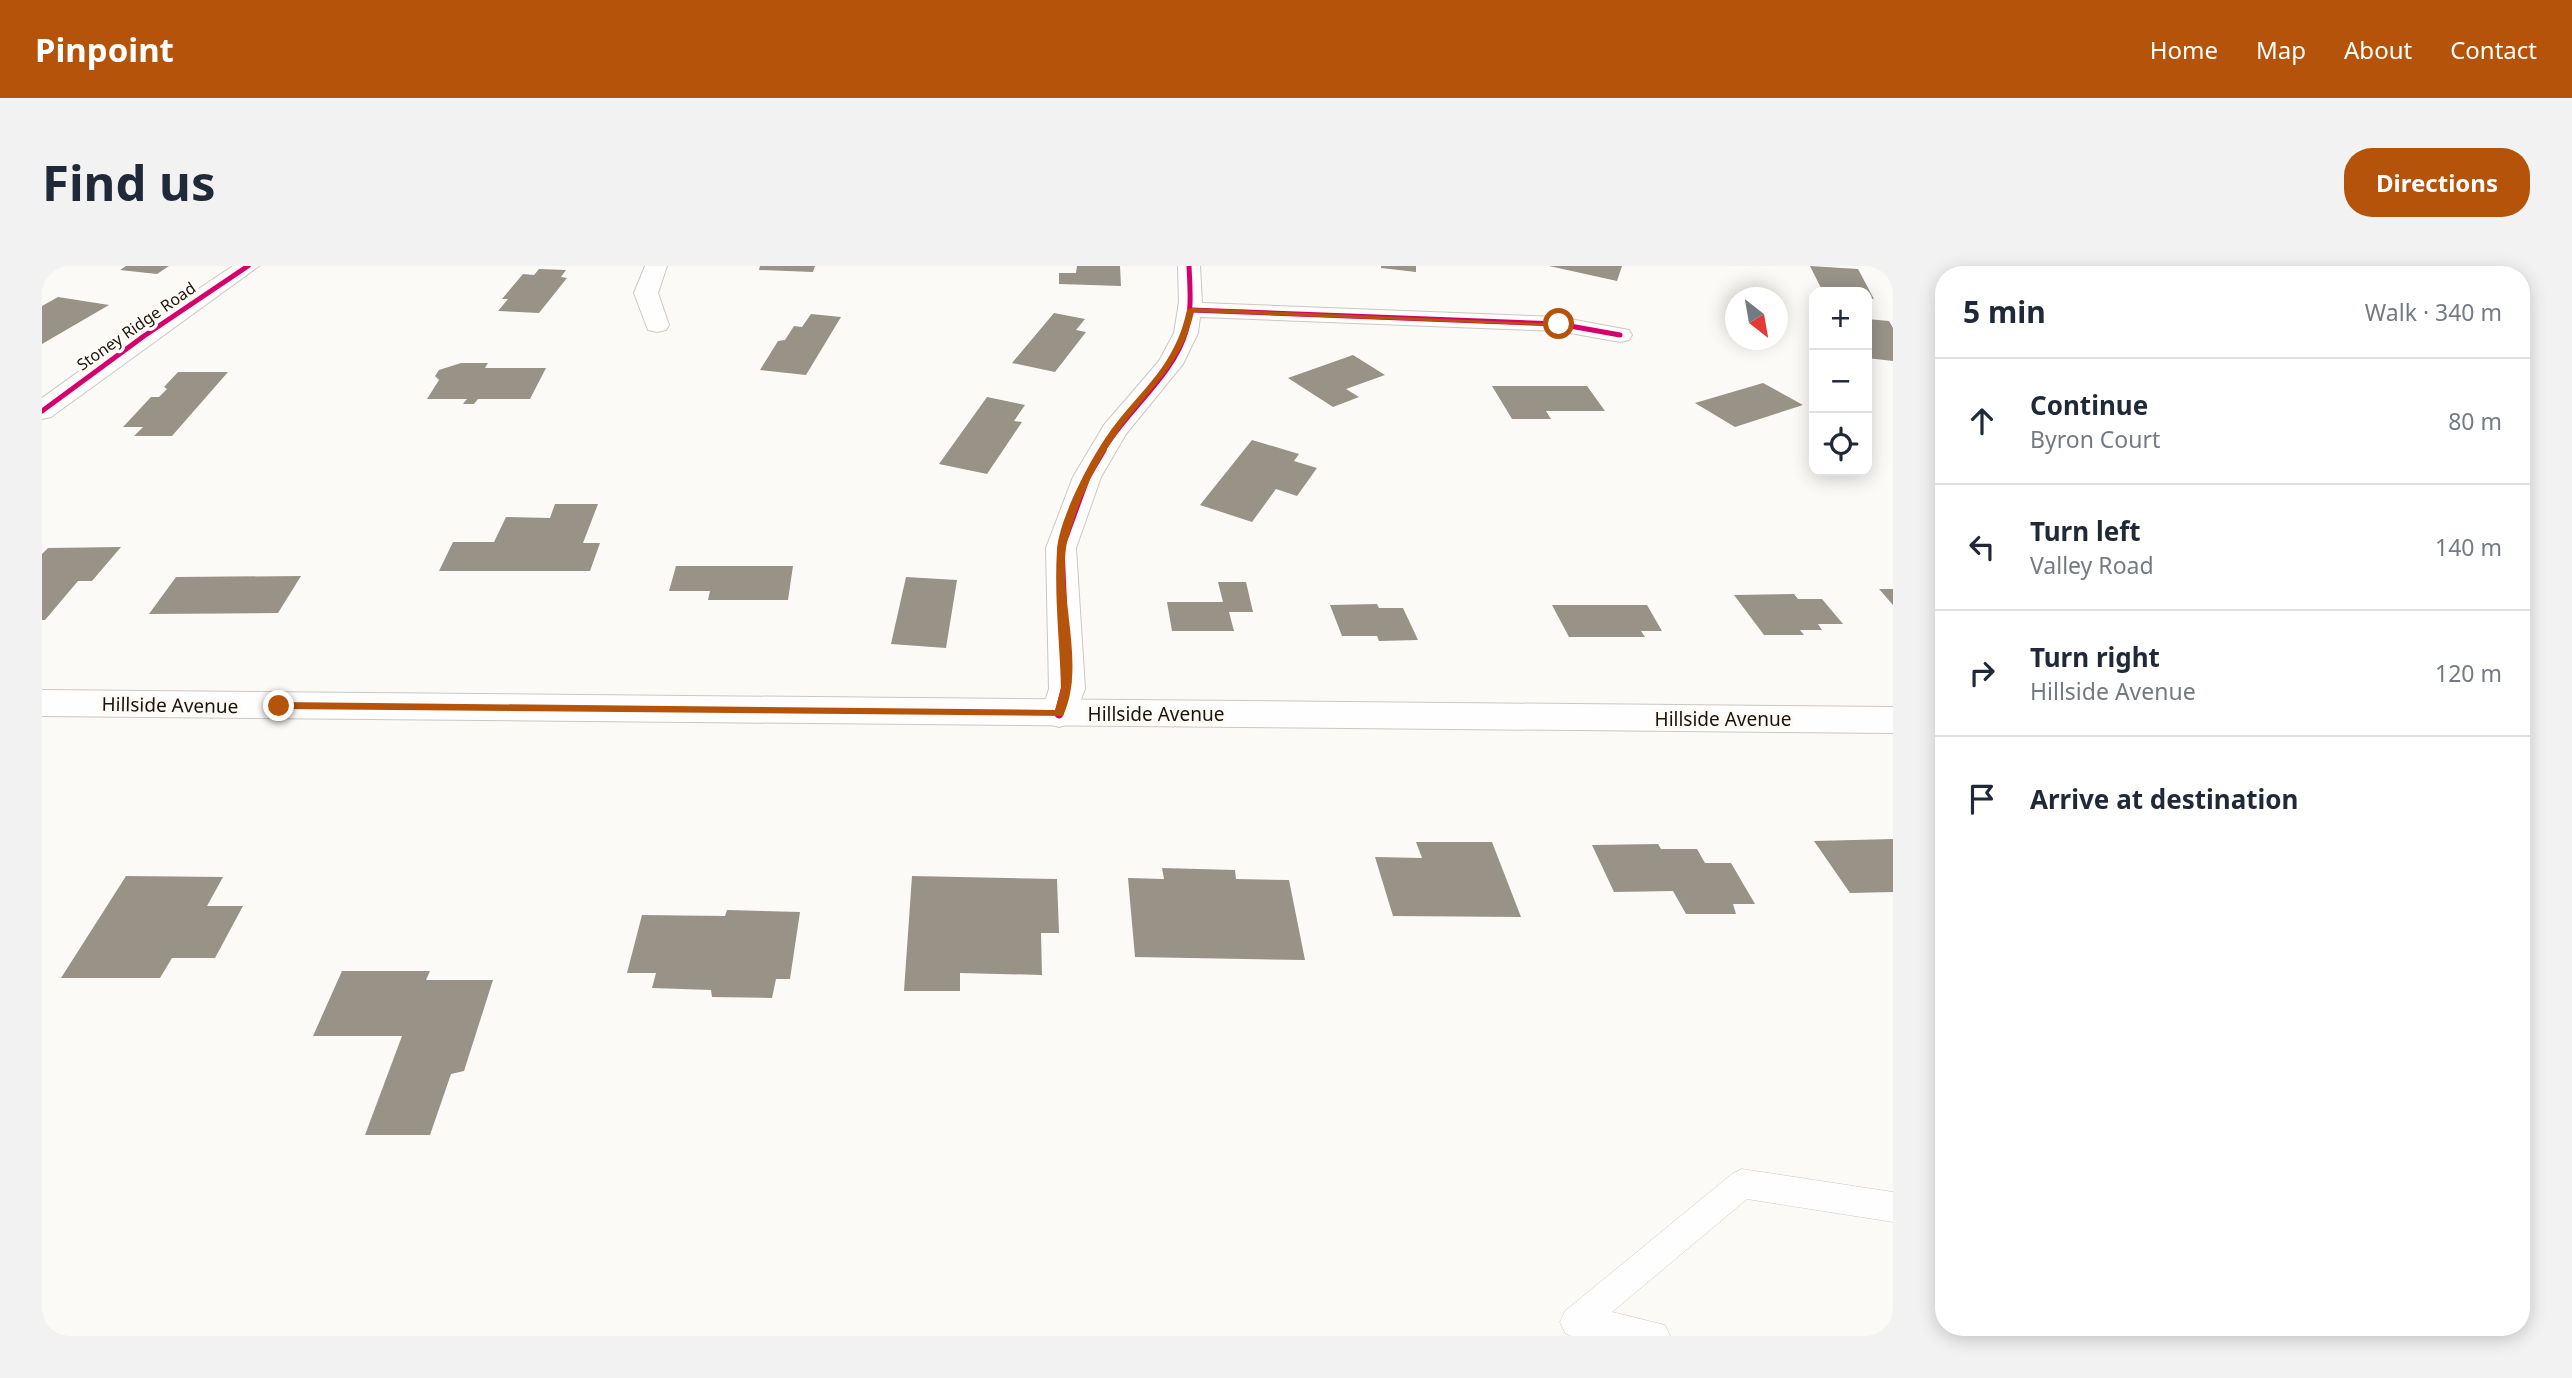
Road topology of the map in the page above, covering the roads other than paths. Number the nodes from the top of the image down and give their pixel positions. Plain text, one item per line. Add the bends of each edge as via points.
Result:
1 (248, 266) edge
2 (656, 266) edge
3 (1189, 266) edge
4 (1191, 310) junction
5 (657, 325) dead end
6 (1620, 335) dead end
7 (42, 411) edge
8 (42, 703) edge
9 (1059, 713) junction
10 (1893, 720) edge
11 (1893, 1207) edge
12 (1576, 1329) edge
13 (1654, 1336) edge

1 - 7 street, Stoney Ridge Road
2 - 5 street via 646,293
3 - 4 street
4 - 6 street via 1559,324
4 - 9 street via 1170,364 1114,431 1087,477 1070,520 1061,548 1067,689
8 - 9 street, Hillside Avenue
9 - 10 street, Hillside Avenue
11 - 12 lane via 1742,1184
12 - 13 lane

